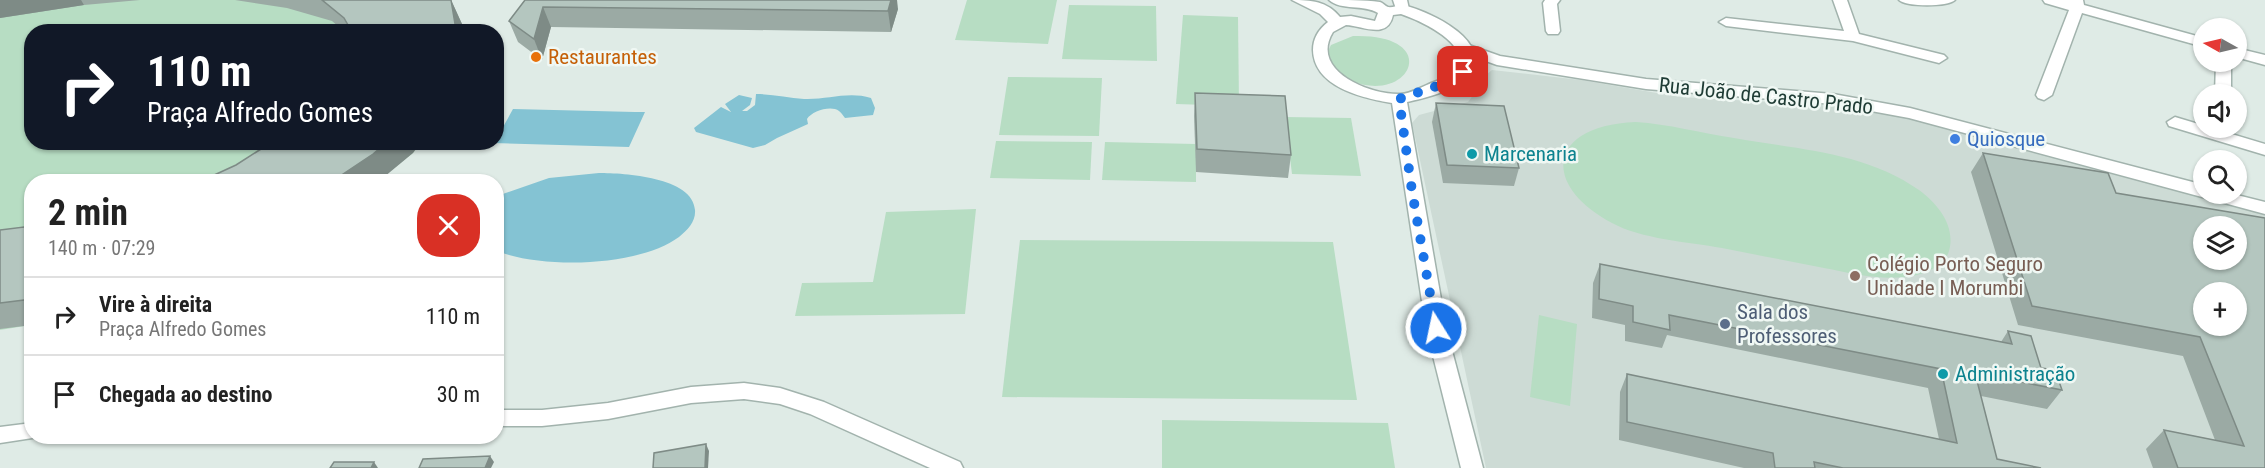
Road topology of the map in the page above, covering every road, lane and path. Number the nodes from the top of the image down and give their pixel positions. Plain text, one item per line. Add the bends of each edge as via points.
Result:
1 (1299, 0) edge
2 (1336, 0) edge
3 (1552, 0) edge
4 (1840, 0) edge
5 (1905, 0) edge
6 (1948, 0) edge
7 (2050, 0) edge
8 (2077, 3) edge
9 (1396, 7) edge
10 (1726, 22) dead end
11 (1336, 24) junction
12 (1553, 31) dead end
13 (1852, 37) junction
14 (2193, 40) edge
15 (1466, 49) junction
16 (2247, 55) edge
17 (1939, 58) dead end
18 (2265, 60) edge
19 (2044, 95) dead end
20 (1399, 99) junction
21 (2175, 122) dead end
22 (2193, 126) edge
23 (2236, 138) edge
24 (2265, 150) edge
25 (2193, 188) edge
26 (2247, 203) edge
27 (2265, 208) edge
28 (504, 418) edge
29 (24, 432) edge
30 (0, 435) edge
31 (952, 468) edge
32 (1472, 468) edge

1 - 11 street via 1321,8
2 - 9 street
3 - 12 street
4 - 13 street
5 - 6 street
7 - 8 street
8 - 14 street
8 - 19 street
9 - 11 street via 1378,26 1354,21
9 - 15 street via 1447,30
10 - 13 street
11 - 20 street via 1326,31 1320,48 1324,66 1331,75 1351,86
13 - 17 street
15 - 20 street via 1468,62 1452,81
15 - 25 street, Rua João de Castro Prado via 1497,60 1646,84 1801,95 1866,104
16 - 18 street
20 - 32 street via 1436,328
21 - 22 street
23 - 24 street
26 - 27 street
28 - 31 street via 608,411 691,395 744,391 780,396 817,408
29 - 30 street

